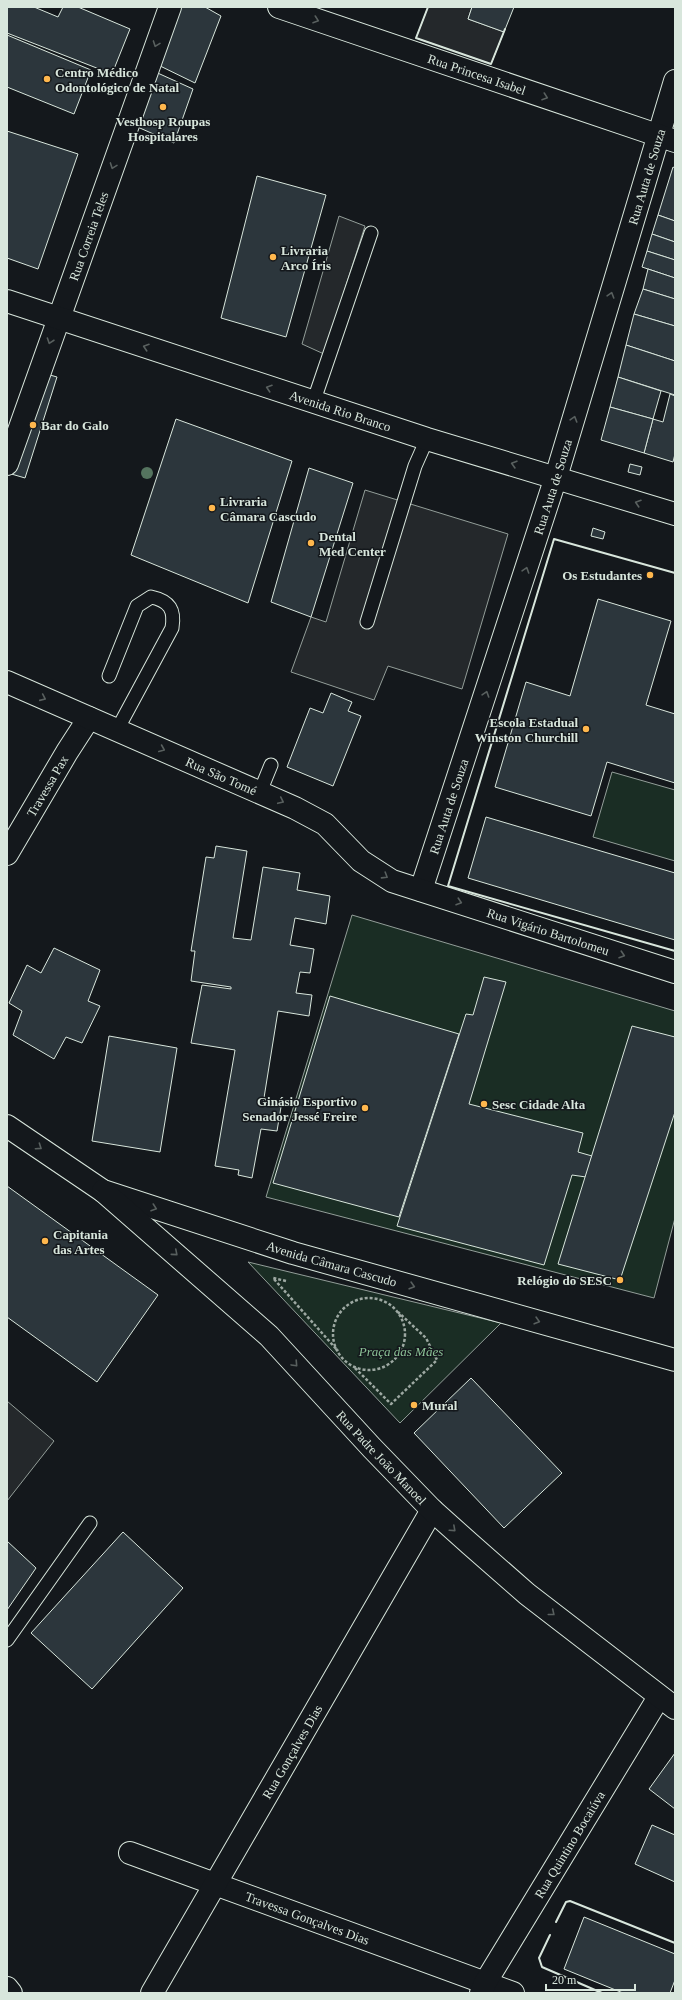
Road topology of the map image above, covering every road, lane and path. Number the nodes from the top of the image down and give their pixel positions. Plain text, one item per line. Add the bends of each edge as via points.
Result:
1 (170, 7) edge
2 (279, 7) edge
3 (675, 81) edge
4 (667, 139) edge
5 (371, 233) dead end
6 (7, 301) edge
7 (58, 318) junction
8 (313, 402) junction
9 (427, 439) junction
10 (7, 464) edge
11 (556, 477) junction
12 (675, 514) edge
13 (367, 622) dead end
14 (109, 676) dead end
15 (7, 682) edge
16 (89, 718) junction
17 (117, 730) junction
18 (271, 765) dead end
19 (260, 792) junction
20 (7, 854) edge
21 (421, 890) junction
22 (675, 972) edge
23 (7, 1126) edge
24 (104, 1191) junction
25 (287, 1281) dead end
26 (361, 1296) dead end
27 (376, 1299) junction
28 (395, 1309) junction
29 (338, 1351) junction
30 (675, 1360) edge
31 (355, 1368) junction
32 (432, 1510) junction
33 (90, 1523) dead end
34 (7, 1640) edge
35 (667, 1702) edge
36 (130, 1853) dead end
37 (215, 1885) junction
38 (7, 1988) edge
39 (483, 1988) edge
40 (11, 1993) edge
41 (152, 1993) edge
42 (512, 1993) edge

1 -> 7 street, Rua Correia Teles
2 -> 4 street, Rua Princesa Isabel
3 - 4 street, Rua Auta de Souza
11 -> 4 street, Rua Auta de Souza
5 - 8 lane
6 - 7 street, Avenida Rio Branco
8 -> 7 street, Avenida Rio Branco
7 -> 10 street, Rua Correia Teles
8 - 9 street, Avenida Rio Branco
11 -> 9 street, Avenida Rio Branco
9 - 13 lane via 415,466
12 -> 11 street, Avenida Rio Branco
21 -> 11 street, Rua Auta de Souza
14 - 17 lane via 137,606 152,597 169,605 173,612 172,628
15 -> 16 street, Rua São Tomé
16 - 17 street, Rua São Tomé
16 - 20 street, Travessa Pax
17 -> 19 street, Rua São Tomé
18 - 19 lane
19 -> 21 street, Rua São Tomé via 325,824 361,861 392,881
21 -> 22 street, Rua Vigário Bartolomeu
23 -> 24 street, Avenida Câmara Cascudo
24 -> 30 street, Avenida Câmara Cascudo via 293,1253
24 -> 32 street, Rua Padre João Manoel via 269,1336
25 - 29 path via 272,1278
26 - 27 path
27 - 28 path via 387,1302
27 - 29 path via 354,1302 341,1313 334,1329
28 - 31 path via 406,1332 399,1355 380,1369
28 - 31 path via 426,1338 437,1360 391,1404
29 - 31 path
32 -> 35 street, Rua Padre João Manoel via 527,1594
32 - 37 street, Rua Gonçalves Dias
33 - 34 lane
35 - 39 street, Rua Quintino Bocaiúva
36 - 37 street, Travessa Gonçalves Dias
37 - 39 street, Travessa Gonçalves Dias
37 - 41 street, Rua Gonçalves Dias
38 - 40 street
39 - 42 street, Travessa Gonçalves Dias

